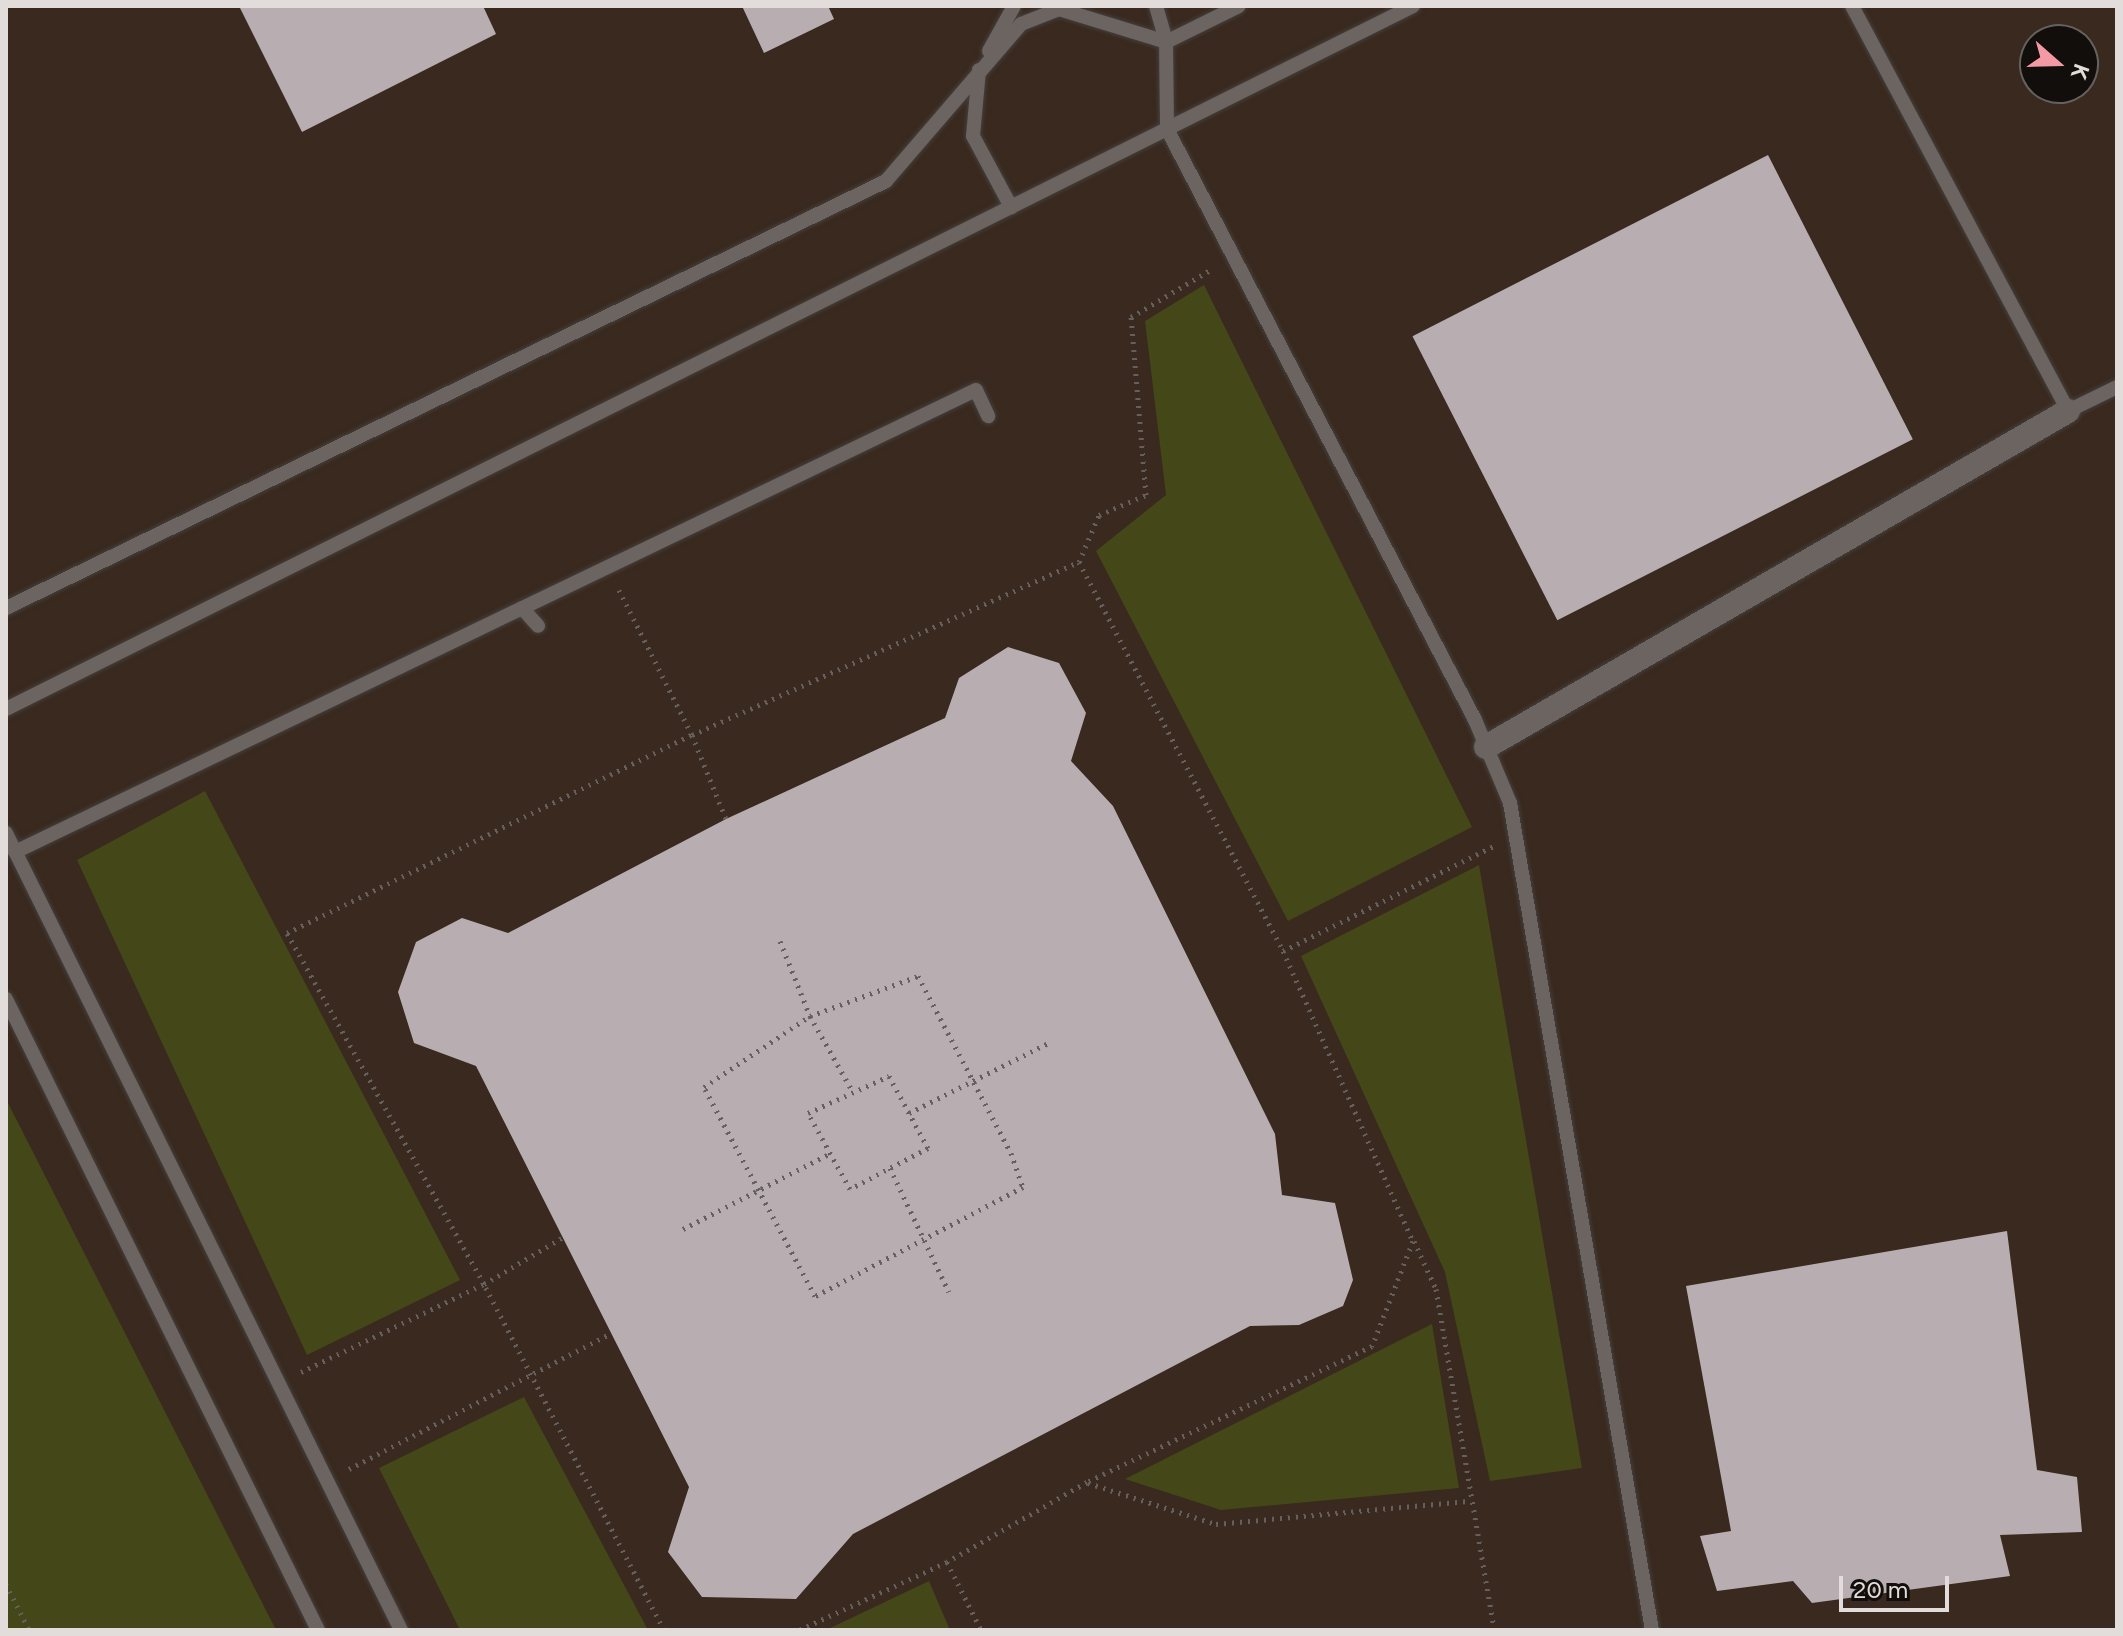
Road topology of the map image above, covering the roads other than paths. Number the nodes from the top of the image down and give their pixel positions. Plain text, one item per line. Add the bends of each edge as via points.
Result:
1 (1014, 6) edge
2 (1156, 6) edge
3 (1239, 6) edge
4 (1413, 6) edge
5 (1852, 6) edge
6 (1166, 42) junction
7 (978, 72) junction
8 (1167, 129) junction
9 (1011, 207) junction
10 (2117, 387) edge
11 (2068, 411) junction
12 (988, 416) dead end
13 (6, 608) edge
14 (522, 608) junction
15 (538, 626) dead end
16 (6, 709) edge
17 (1486, 747) junction
18 (6, 833) edge
19 (15, 852) junction
20 (6, 999) edge
21 (318, 1630) edge
22 (401, 1630) edge
23 (1652, 1630) edge

1 - 7 lane
2 - 6 lane
3 - 6 lane
4 - 8 lane
5 - 11 lane
6 - 7 lane via 1059,9 1021,24
6 - 8 lane
7 - 9 lane via 973,136
7 - 13 lane via 886,181
8 - 9 lane
8 - 17 lane
9 - 16 lane
10 - 11 lane
11 - 17 street
12 - 14 lane via 976,390
14 - 15 lane
14 - 19 lane
17 - 23 lane via 1510,803
18 - 19 lane
19 - 22 lane
20 - 21 lane

